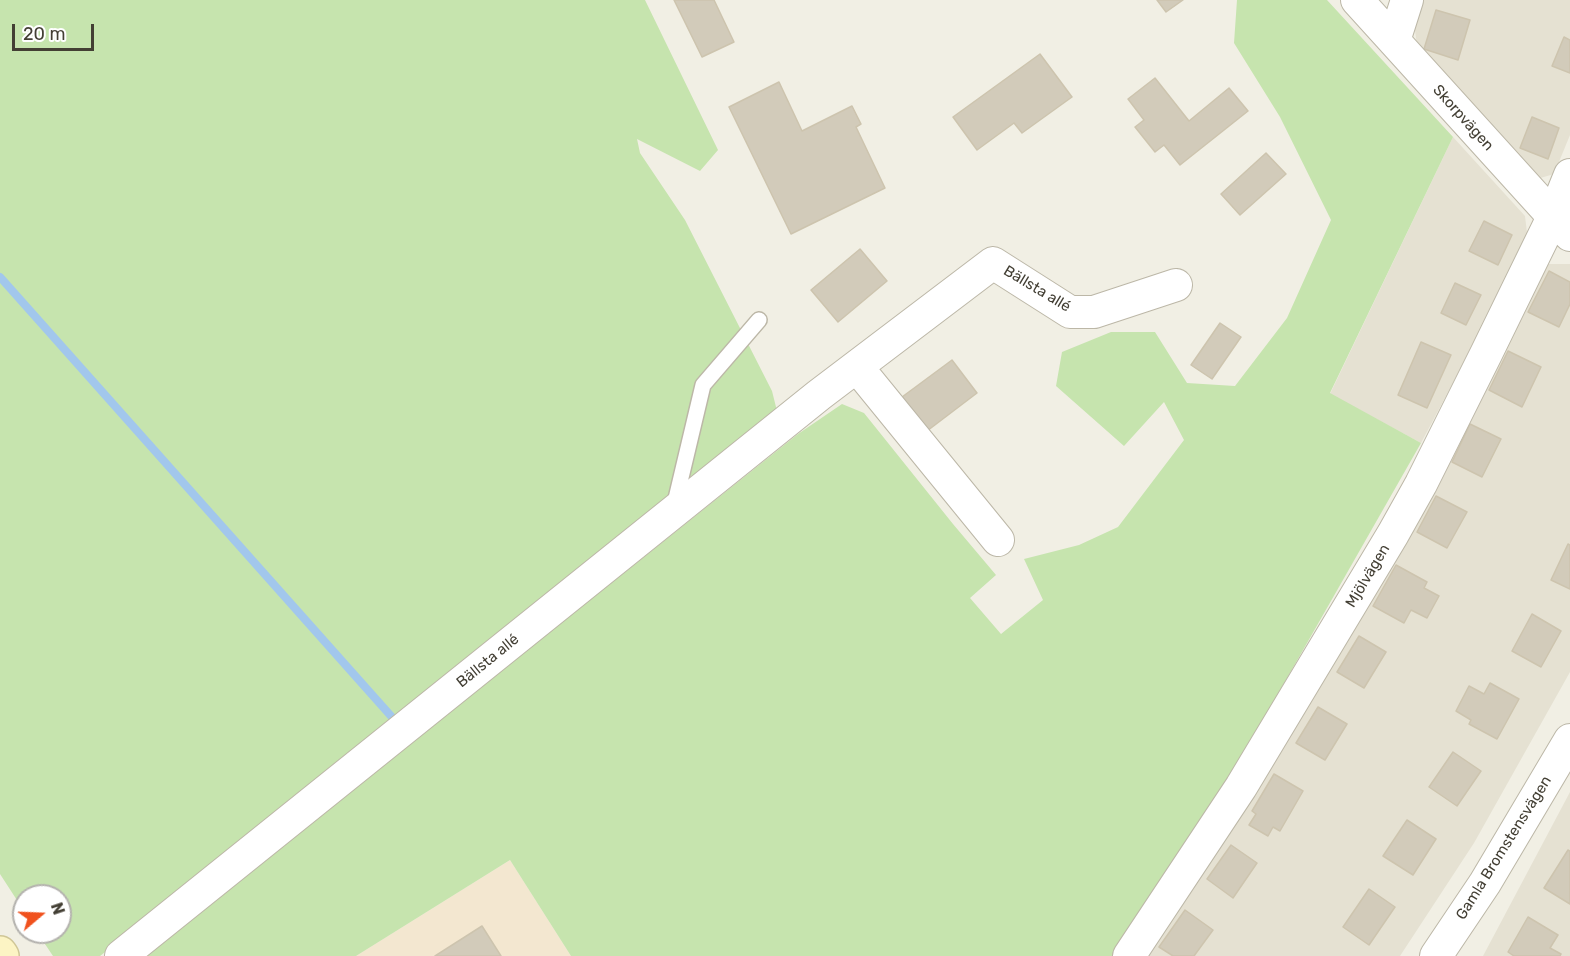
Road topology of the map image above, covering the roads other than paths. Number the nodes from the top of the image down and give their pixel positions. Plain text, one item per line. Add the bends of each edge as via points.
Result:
1 (1357, 0) edge
2 (1407, 0) edge
3 (1394, 41) junction
4 (1570, 175) edge
5 (1562, 226) edge
6 (1176, 285) dead end
7 (759, 320) dead end
8 (856, 367) junction
9 (672, 513) junction
10 (998, 540) dead end
11 (1570, 740) edge
12 (121, 956) edge
13 (1129, 956) edge
14 (1436, 956) edge

1 - 3 street, Skorpvägen
2 - 3 street
3 - 5 street, Skorpvägen
4 - 5 street, Mjölvägen
5 - 13 street, Mjölvägen via 1393,534 1241,787
6 - 8 street, Bällsta allé via 1094,312 1070,312 993,263
7 - 9 lane via 703,385
8 - 9 street, Bällsta allé
8 - 10 street
9 - 12 street, Bällsta allé
11 - 14 street, Gamla Bromstensvägen

